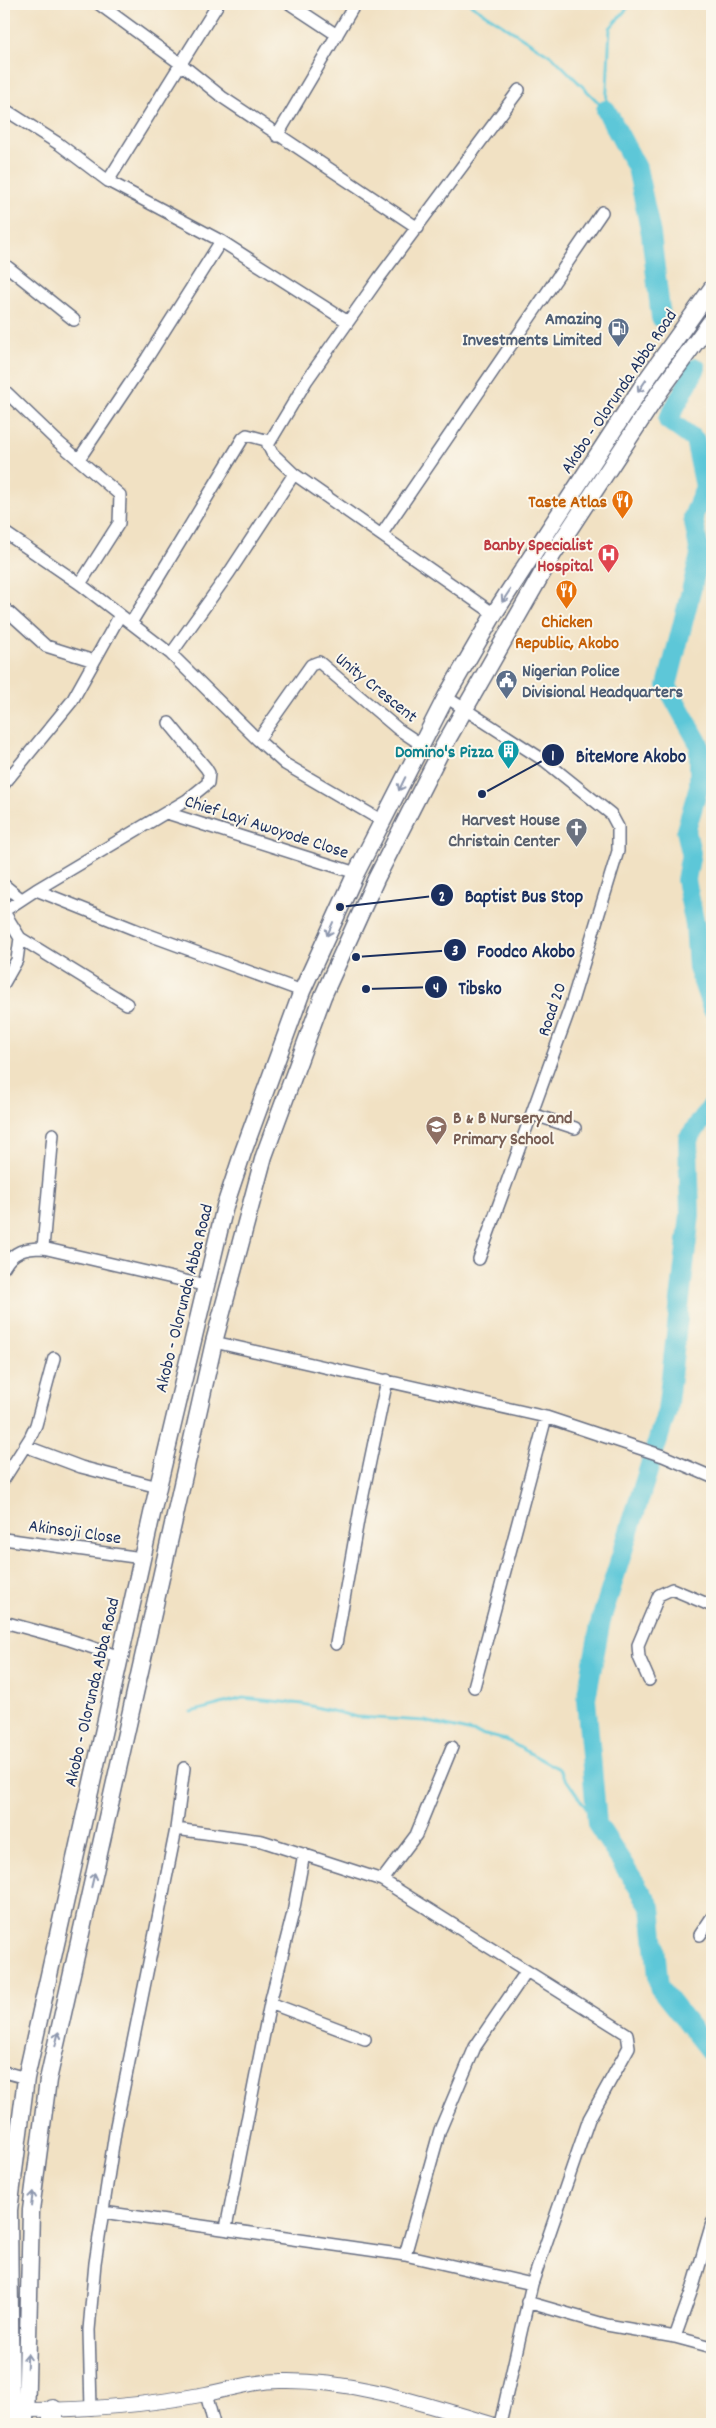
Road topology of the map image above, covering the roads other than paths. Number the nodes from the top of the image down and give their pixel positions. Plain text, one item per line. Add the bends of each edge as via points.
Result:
1 (99, 4) edge
2 (218, 4) edge
3 (290, 4) edge
4 (355, 4) edge
5 (114, 8) edge
6 (337, 35) junction
7 (181, 64) junction
8 (519, 90) dead end
9 (4, 109) edge
10 (278, 136) junction
11 (108, 181) junction
12 (602, 212) dead end
13 (418, 228) junction
14 (221, 241) junction
15 (4, 264) edge
16 (712, 288) edge
17 (74, 320) dead end
18 (712, 320) edge
19 (348, 322) junction
20 (4, 390) edge
21 (269, 441) junction
22 (79, 459) junction
23 (294, 474) junction
24 (4, 532) edge
25 (381, 535) junction
26 (80, 584) junction
27 (4, 608) edge
28 (120, 614) junction
29 (494, 614) junction
30 (131, 623) junction
31 (171, 654) junction
32 (94, 661) junction
33 (446, 697) junction
34 (465, 709) junction
35 (169, 723) dead end
36 (258, 740) junction
37 (422, 745) junction
38 (4, 784) edge
39 (167, 813) junction
40 (384, 822) junction
41 (356, 874) junction
42 (4, 885) edge
43 (36, 890) junction
44 (21, 899) junction
45 (4, 912) edge
46 (20, 938) junction
47 (320, 952) junction
48 (338, 961) junction
49 (4, 983) edge
50 (302, 991) junction
51 (128, 1004) dead end
52 (532, 1114) junction
53 (575, 1128) dead end
54 (52, 1134) dead end
55 (42, 1248) junction
56 (479, 1259) dead end
57 (4, 1267) edge
58 (207, 1286) junction
59 (214, 1342) junction
60 (54, 1358) dead end
61 (387, 1380) junction
62 (546, 1417) junction
63 (25, 1446) junction
64 (712, 1477) edge
65 (4, 1479) edge
66 (158, 1487) junction
67 (147, 1534) junction
68 (4, 1539) edge
69 (168, 1539) junction
70 (142, 1558) junction
71 (712, 1606) edge
72 (4, 1622) edge
73 (336, 1644) dead end
74 (120, 1657) junction
75 (649, 1680) dead end
76 (474, 1687) dead end
77 (452, 1747) dead end
78 (184, 1768) dead end
79 (176, 1829) junction
80 (304, 1854) junction
81 (382, 1880) junction
82 (712, 1917) edge
83 (700, 1935) dead end
84 (526, 1972) junction
85 (270, 2003) junction
86 (365, 2039) dead end
87 (4, 2072) edge
88 (26, 2078) junction
89 (22, 2105) junction
90 (44, 2108) junction
91 (6, 2210) edge
92 (102, 2212) junction
93 (712, 2223) edge
94 (226, 2228) junction
95 (405, 2255) junction
96 (532, 2284) junction
97 (528, 2302) junction
98 (675, 2337) junction
99 (712, 2347) edge
100 (206, 2394) junction
101 (91, 2409) junction
102 (26, 2417) edge
103 (53, 2417) edge
104 (11, 2424) edge
105 (214, 2424) edge
106 (491, 2424) edge
107 (500, 2424) edge

1 - 5 street
2 - 7 street
3 - 6 street
4 - 6 street
5 - 7 street
6 - 10 street
7 - 10 street via 222,98
7 - 11 street
8 - 13 street
9 - 11 street via 59,144
10 - 13 street
11 - 14 street
12 - 25 street
13 - 19 street
14 - 19 street
14 - 22 street
15 - 17 street
16 -> 29 main road, Akobo - Olorunda Abba Road via 640,390
18 - 34 main road, Akobo - Olorunda Abba Road via 682,359 553,554
19 - 21 street
20 - 22 street
21 - 23 street via 272,453
21 - 30 street via 246,435 243,438
22 - 26 street via 120,495 121,506 119,523
23 - 25 street
23 - 31 street
24 - 26 street
25 - 29 street
26 - 28 street
27 - 32 street via 46,646
28 - 30 street
28 - 32 street
29 - 33 main road, Akobo - Olorunda Abba Road
30 - 31 street
31 - 36 street
32 - 38 street via 72,701
33 - 34 street
33 - 37 main road, Akobo - Olorunda Abba Road
34 - 48 main road, Akobo - Olorunda Abba Road via 376,879
34 - 52 street, Road 20 via 545,761 611,814 618,827 618,851 570,1008
35 - 39 street via 206,768 210,779 203,788
36 - 37 street, Unity Crescent via 311,665 318,662
36 - 40 street via 285,764
37 -> 40 main road, Akobo - Olorunda Abba Road
39 - 41 street, Chief Layi Awoyode Close
39 - 43 street
40 - 41 main road, Akobo - Olorunda Abba Road
41 -> 47 main road, Akobo - Olorunda Abba Road
42 - 44 street
43 - 44 street
43 - 50 street
44 - 45 street
45 - 46 street
46 - 49 street via 17,960
46 - 51 street
47 - 48 main road
47 - 50 main road, Akobo - Olorunda Abba Road
48 - 59 main road, Akobo - Olorunda Abba Road via 322,996 264,1156
50 - 58 main road, Akobo - Olorunda Abba Road via 225,1206
52 - 53 street
52 - 56 street, Road 20
54 - 55 street
55 - 57 street via 16,1252
55 - 58 street
58 - 66 main road, Akobo - Olorunda Abba Road
59 - 61 street
59 - 69 main road, Akobo - Olorunda Abba Road
60 - 63 street via 36,1425
61 - 62 street
61 - 73 street
62 - 64 street via 663,1456
62 - 76 street
63 - 65 street
63 - 66 street via 81,1467
66 - 67 main road, Akobo - Olorunda Abba Road
67 - 69 main road
67 - 70 main road, Akobo - Olorunda Abba Road
68 - 70 street, Akinsoji Close
90 -> 69 main road, Akobo - Olorunda Abba Road
70 - 74 main road, Akobo - Olorunda Abba Road
71 - 75 street via 672,1589 659,1595 638,1645
72 - 74 street
74 - 88 main road, Akobo - Olorunda Abba Road
77 - 81 street via 416,1835
78 - 79 street
79 - 80 street via 262,1840
79 - 92 street via 133,2032
80 - 81 street
80 - 85 street
81 - 84 street
82 - 83 street
84 - 95 street via 475,2047 440,2130
84 - 96 street via 627,2034 629,2047 589,2119
85 - 86 street
85 - 94 street
87 - 88 street
88 - 89 main road, Akobo - Olorunda Abba Road
89 - 90 main road
89 - 91 main road, Akobo - Olorunda Abba Road
102 -> 90 main road, Akobo - Olorunda Abba Road via 31,2210
91 - 104 main road, Akobo - Olorunda Abba Road
92 - 94 street
92 - 101 street via 90,2300
93 - 98 street
94 - 95 street
95 - 96 street
96 - 97 street
97 - 98 street via 606,2325
97 - 107 street
98 - 99 street
100 - 101 street
100 - 105 street
100 - 106 street via 247,2384 280,2381 330,2384 398,2397
101 - 103 street
102 - 103 street

